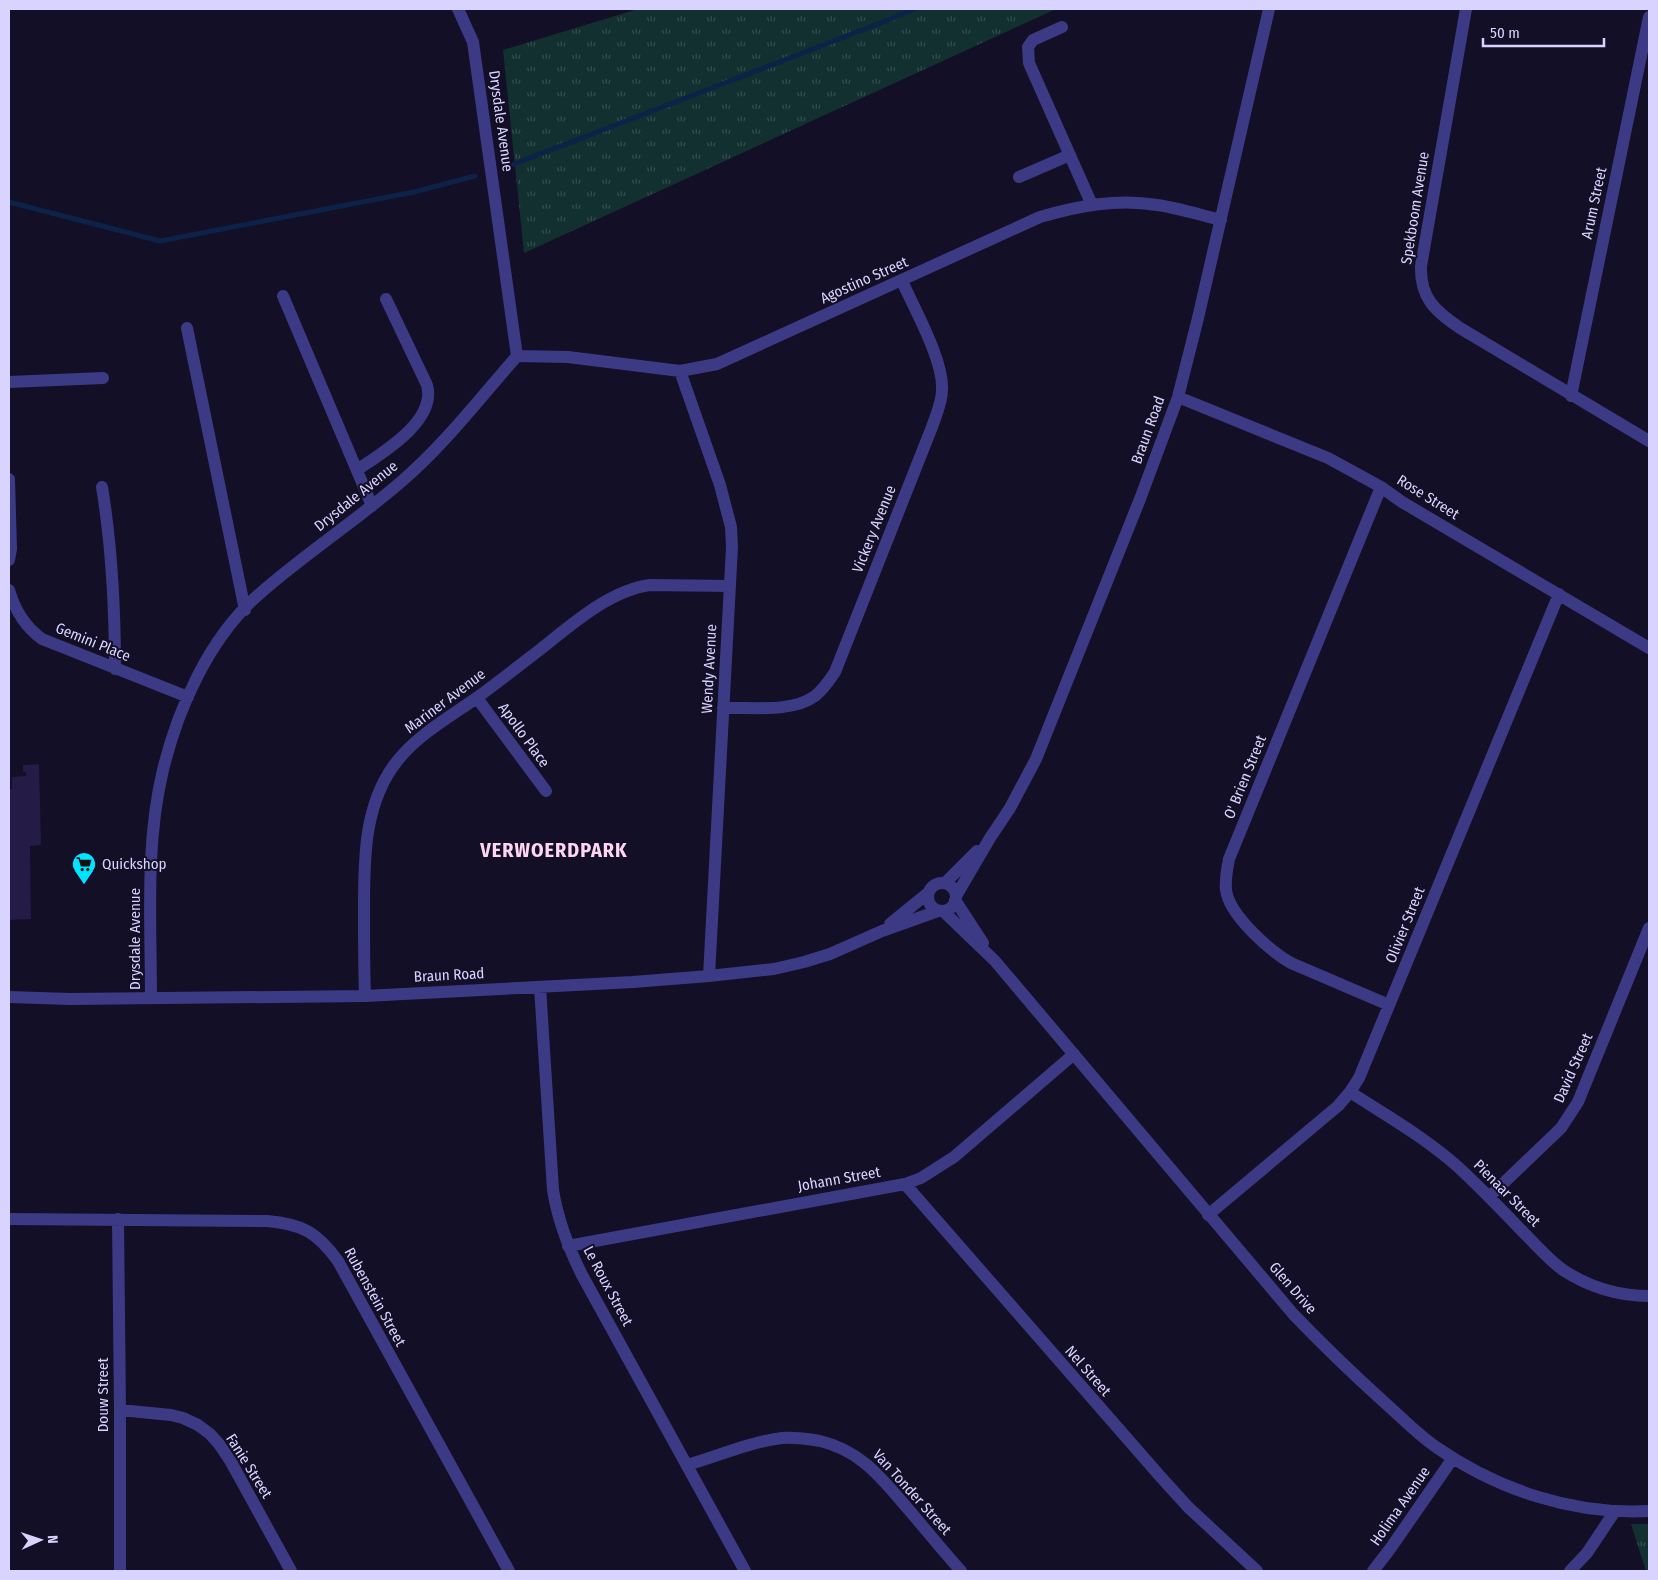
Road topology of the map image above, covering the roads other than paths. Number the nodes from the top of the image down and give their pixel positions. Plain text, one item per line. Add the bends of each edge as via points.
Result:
1 (1269, 9) edge
2 (1466, 9) edge
3 (461, 10) edge
4 (1649, 17) edge
5 (1062, 27) dead end
6 (1070, 155) junction
7 (1018, 176) dead end
8 (1092, 205) junction
9 (1221, 220) junction
10 (902, 281) junction
11 (283, 296) dead end
12 (386, 299) dead end
13 (187, 328) dead end
14 (517, 356) junction
15 (680, 371) junction
16 (103, 378) dead end
17 (9, 382) edge
18 (1571, 396) junction
19 (1178, 397) junction
20 (1649, 441) edge
21 (357, 470) junction
22 (9, 479) edge
23 (102, 487) dead end
24 (1381, 488) junction
25 (372, 506) junction
26 (9, 560) edge
27 (730, 586) junction
28 (9, 590) edge
29 (1558, 594) junction
30 (245, 610) junction
31 (1649, 648) edge
32 (115, 669) junction
33 (188, 697) junction
34 (477, 698) junction
35 (723, 708) junction
36 (546, 791) dead end
37 (990, 838) junction
38 (945, 883) junction
39 (928, 893) junction
40 (955, 898) junction
41 (940, 911) junction
42 (1649, 928) edge
43 (882, 931) junction
44 (996, 962) junction
45 (709, 976) junction
46 (540, 987) junction
47 (364, 996) junction
48 (9, 997) edge
49 (151, 998) junction
50 (1390, 1005) junction
51 (1074, 1054) junction
52 (1350, 1092) junction
53 (905, 1184) junction
54 (1489, 1196) junction
55 (1208, 1215) junction
56 (9, 1219) edge
57 (118, 1219) junction
58 (568, 1246) junction
59 (1649, 1296) edge
60 (120, 1410) junction
61 (1453, 1458) junction
62 (687, 1465) junction
63 (1615, 1511) junction
64 (1649, 1511) edge
65 (120, 1571) edge
66 (291, 1571) edge
67 (509, 1571) edge
68 (745, 1571) edge
69 (961, 1571) edge
70 (1257, 1571) edge
71 (1373, 1571) edge
72 (1570, 1571) edge

1 - 9 street, Braun Road
2 - 18 street, Spekboom Avenue via 1421,266 1422,286 1442,316
3 - 14 street, Drysdale Avenue via 474,42
4 - 18 street, Arum Street
5 - 6 street via 1033,40 1028,47 1030,63
6 - 7 street
6 - 8 street
8 - 9 street, Agostino Street via 1157,204
8 - 10 street, Agostino Street via 1040,217
9 - 19 street, Braun Road
10 - 15 street, Agostino Street via 717,364
10 - 35 street, Vickery Avenue via 934,352 942,381 940,405 834,672 816,696 803,703
11 - 21 street
12 - 21 street via 427,385 428,402 402,437
13 - 30 street
14 - 15 street, Agostino Street via 568,357
14 - 25 street, Drysdale Avenue via 435,450
15 - 27 street, Wendy Avenue via 720,485 731,527
16 - 17 street
18 - 20 street, Spekboom Avenue
19 - 24 street, Rose Street via 1328,458
19 - 37 street, Braun Road via 1036,759
21 - 25 street
22 - 26 street
23 - 32 street via 112,566
24 - 29 street, Rose Street
24 - 50 street, O' Brien Street via 1229,859 1226,892 1241,918 1278,956
25 - 30 street, Drysdale Avenue via 281,576
27 - 34 street, Mariner Avenue via 650,585 617,594
27 - 35 street, Wendy Avenue
28 - 32 street, Gemini Place via 22,619 42,639
29 - 31 street, Rose Street
29 - 50 street, Olivier Street
30 - 33 street, Drysdale Avenue via 217,643
32 - 33 street, Gemini Place
33 - 49 street, Drysdale Avenue via 163,770 156,806 152,859
34 - 36 street, Apollo Place
34 - 47 street, Mariner Avenue via 410,748 390,770 379,793 368,830 364,865
35 - 45 street, Wendy Avenue
37 - 38 street, Braun Road
37 - 40 street, Braun Road
38 - 39 street via 936,884
38 - 40 street via 952,888
39 - 41 street via 931,906
39 - 43 street, Braun Road
40 - 41 street via 950,908
40 - 44 street, Glen Drive
41 - 43 street, Braun Road
41 - 44 street, Glen Drive
42 - 54 street, David Street via 1570,1116
43 - 45 street, Braun Road via 804,962 774,969
44 - 51 street, Glen Drive
45 - 46 street, Braun Road
46 - 47 street, Braun Road
46 - 58 street, Le Roux Street via 553,1190
47 - 49 street, Braun Road
48 - 49 street, Braun Road
50 - 52 street, Olivier Street
51 - 53 street, Johann Street via 954,1157 922,1178
51 - 55 street, Glen Drive
52 - 54 street, Pienaar Street via 1432,1146
52 - 55 street, Olivier Street via 1338,1106
53 - 58 street, Johann Street
53 - 70 street, Nel Street via 1165,1482
54 - 59 street, Pienaar Street via 1563,1269 1620,1294
55 - 61 street, Glen Drive via 1329,1351 1420,1434
56 - 57 street, Rubenstein Street
57 - 60 street, Douw Street
57 - 67 street, Rubenstein Street via 286,1223 302,1227 327,1245
58 - 62 street, Le Roux Street
60 - 65 street, Douw Street
60 - 66 street, Fanie Street via 183,1418 210,1434 230,1462
61 - 63 street, Glen Drive via 1526,1493 1593,1510
61 - 71 street, Holima Avenue
62 - 68 street, Le Roux Street
62 - 69 street, Van Tonder Street via 783,1438 832,1444 864,1461 880,1476
63 - 64 street, Glen Drive
63 - 72 street

